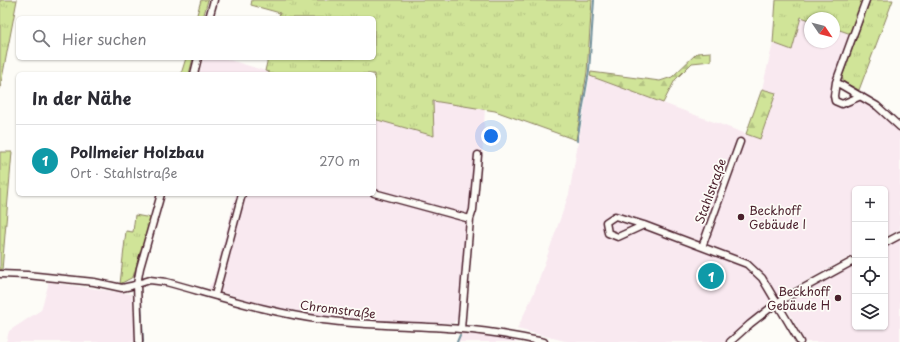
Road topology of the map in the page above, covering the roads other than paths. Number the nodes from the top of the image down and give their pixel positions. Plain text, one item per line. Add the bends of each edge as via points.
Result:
1 (214, 0) edge
2 (866, 0) edge
3 (210, 16) edge
4 (198, 60) edge
5 (194, 72) edge
6 (836, 82) junction
7 (861, 96) junction
8 (900, 127) edge
9 (740, 142) dead end
10 (478, 155) dead end
11 (376, 194) edge
12 (160, 196) edge
13 (241, 196) edge
14 (470, 219) junction
15 (644, 225) junction
16 (900, 235) edge
17 (888, 241) edge
18 (702, 247) junction
19 (852, 262) edge
20 (0, 274) edge
21 (137, 284) junction
22 (215, 296) junction
23 (778, 302) junction
24 (461, 329) junction
25 (140, 342) edge
26 (544, 342) edge
27 (730, 342) edge
28 (800, 342) edge

1 - 3 street
2 - 6 street
4 - 5 street
6 - 7 street
6 - 7 street via 836,101 842,104
7 - 8 street via 877,106
9 - 18 street, Stahlstraße
10 - 14 street
11 - 14 street
12 - 21 street
13 - 22 street
14 - 24 street
15 - 15 street via 616,216 606,222 608,233 618,237
15 - 18 street
16 - 17 street
18 - 23 street via 747,264 762,278
19 - 23 street
20 - 21 street, Chromstraße via 94,282 122,288
21 - 22 street, Chromstraße via 150,280 166,282
21 - 25 street
22 - 24 street, Chromstraße via 266,310 323,320
23 - 27 street
23 - 28 street
24 - 26 street, Chromstraße via 511,334

